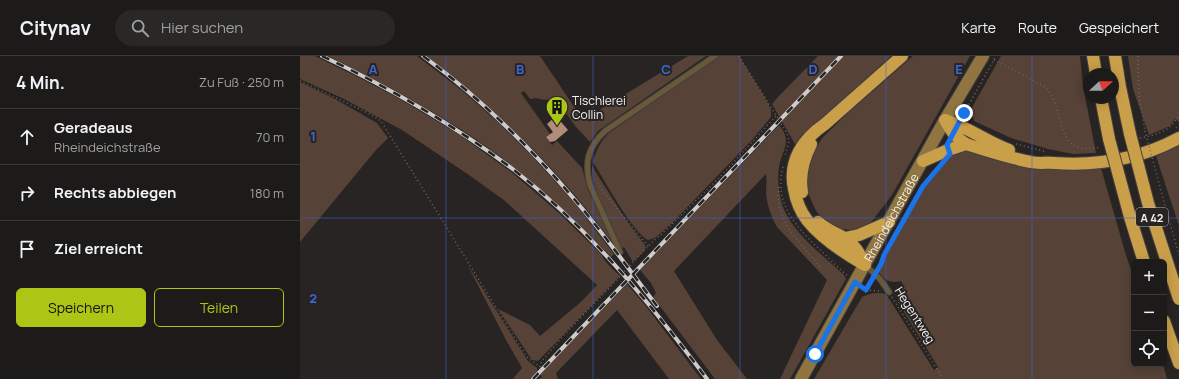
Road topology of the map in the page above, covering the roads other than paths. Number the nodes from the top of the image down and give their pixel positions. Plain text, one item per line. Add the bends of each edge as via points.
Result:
1 (715, 56) edge
2 (902, 56) edge
3 (1115, 56) edge
4 (1119, 56) edge
5 (989, 58) edge
6 (1120, 87) junction
7 (1102, 104) edge
8 (945, 120) junction
9 (825, 124) junction
10 (1176, 134) edge
11 (966, 144) junction
12 (1051, 158) junction
13 (923, 161) junction
14 (889, 222) junction
15 (845, 238) junction
16 (620, 252) dead end
17 (1143, 259) edge
18 (865, 265) junction
19 (889, 292) road end
20 (1179, 299) edge
21 (1167, 330) edge
22 (1179, 364) edge
23 (801, 379) edge

1 - 16 lane via 595,140 587,163 587,175
2 - 9 highway
3 - 6 highway, A 42
4 - 6 highway
5 - 8 main road, Rheindeichstraße
6 - 20 highway, A 42, bridge via 1148,203
7 - 17 highway, A 42, bridge via 1107,143
8 - 11 highway via 952,133
8 - 12 highway via 962,120 981,138 1007,149
8 - 13 main road, Rheindeichstraße
9 - 15 highway via 811,144 804,161 800,182 802,194 813,216 830,231
9 - 18 highway via 806,140 796,158 792,182 795,196 806,220 816,230 845,254
10 - 12 highway via 1143,154 1114,162 1084,164
11 - 12 highway via 1033,163
11 - 13 highway
13 - 14 main road, Rheindeichstraße
14 - 15 highway
14 - 18 main road, Rheindeichstraße
15 - 18 highway via 854,246
18 - 19 lane, Hegentweg
18 - 23 main road, Rheindeichstraße
21 - 22 highway

